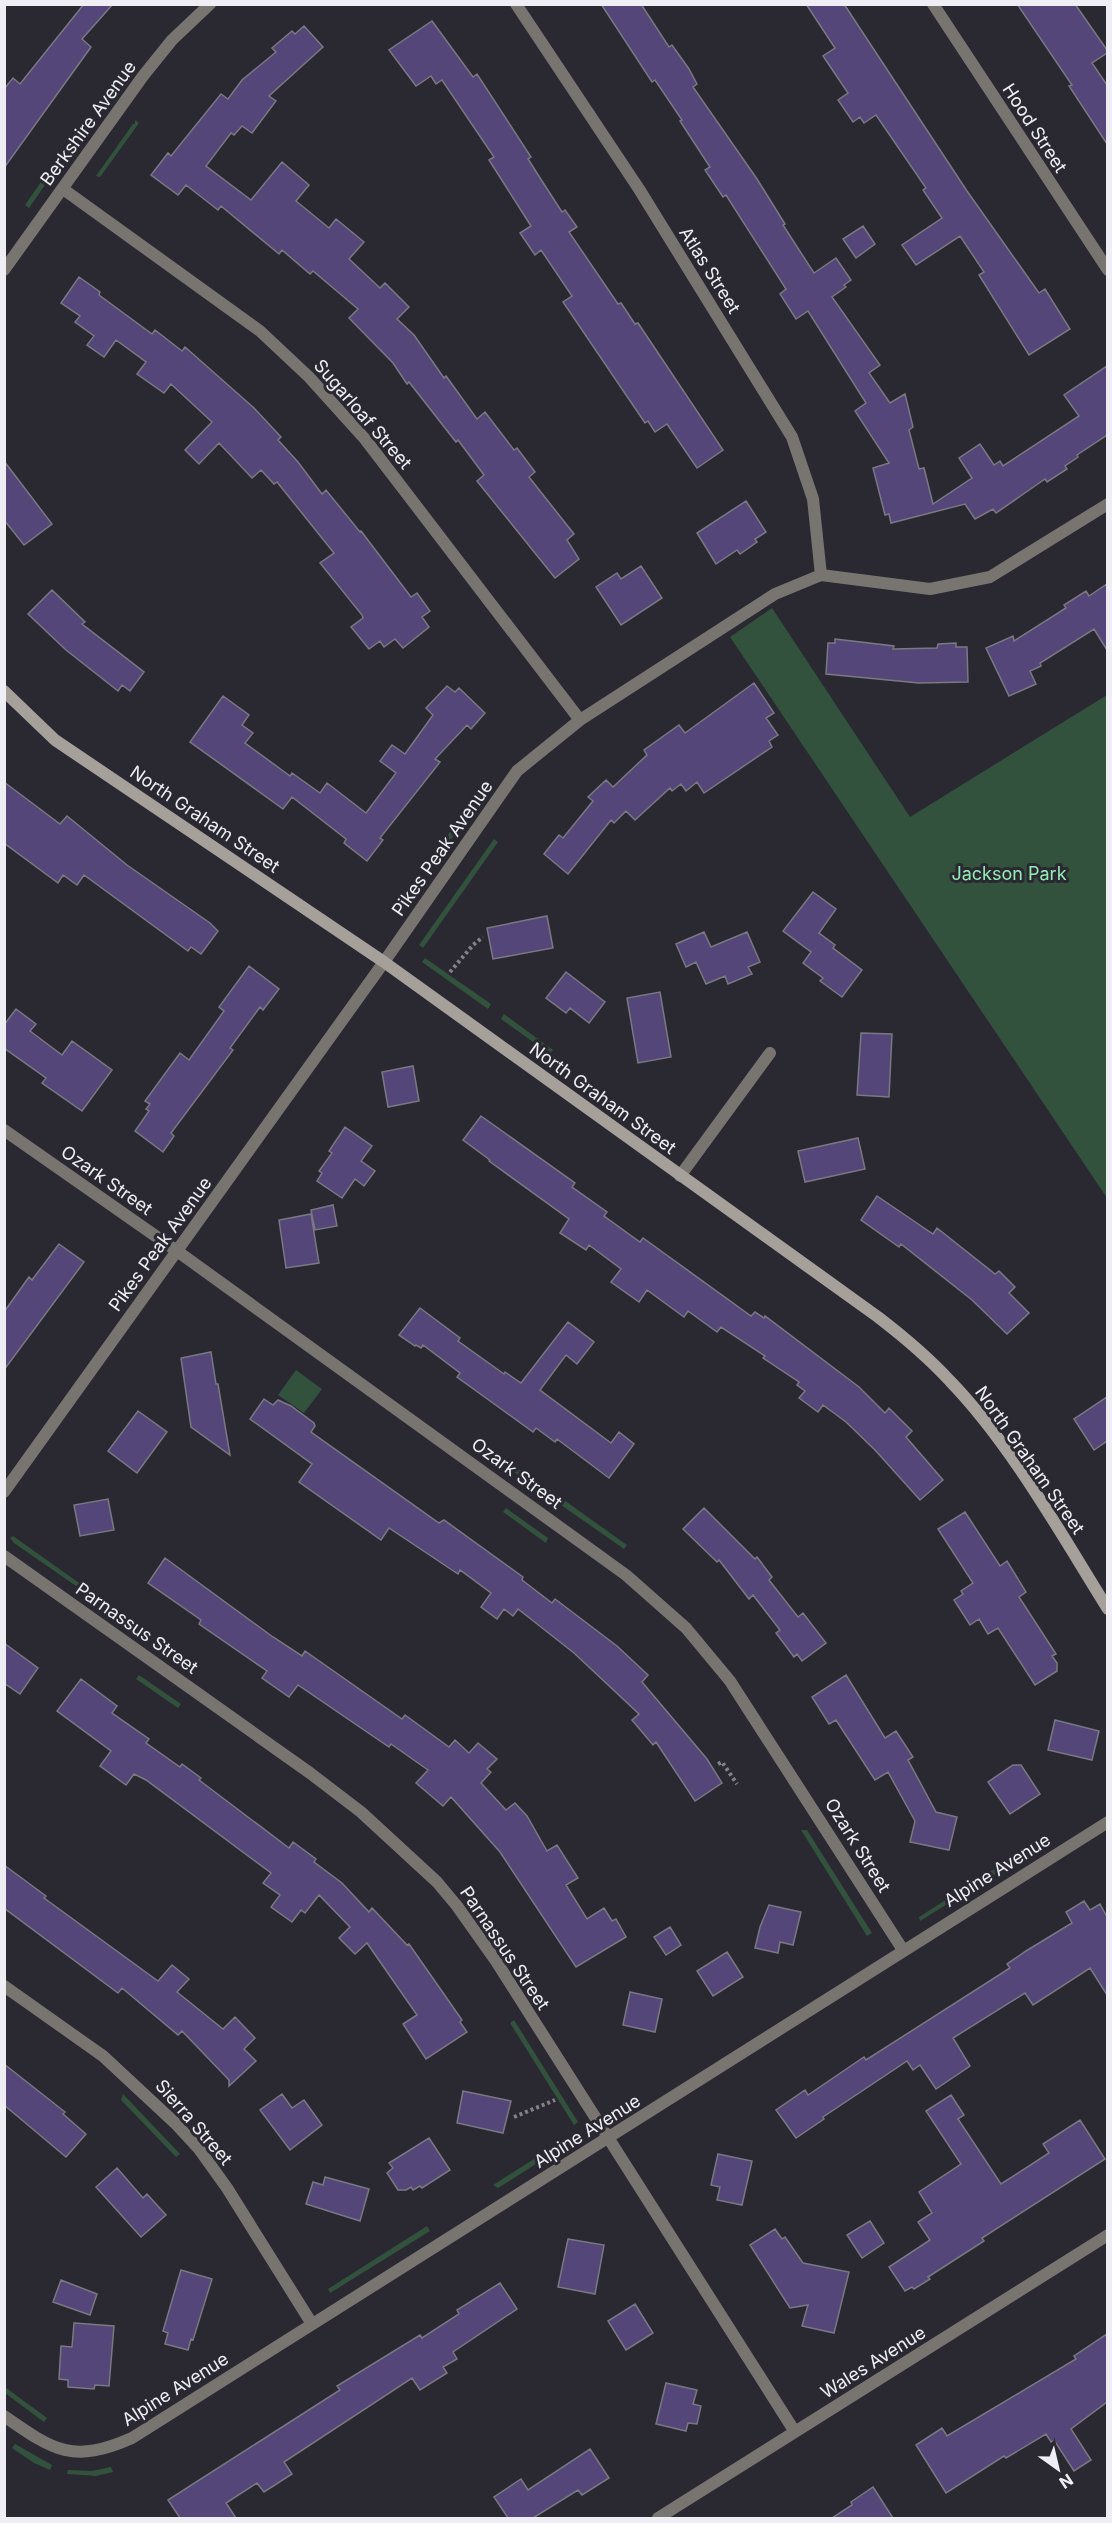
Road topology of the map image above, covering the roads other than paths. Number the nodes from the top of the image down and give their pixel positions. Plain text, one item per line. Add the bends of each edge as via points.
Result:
1 (210, 4) edge
2 (516, 4) edge
3 (933, 4) edge
4 (63, 189) junction
5 (4, 270) edge
6 (1107, 270) edge
7 (1107, 504) edge
8 (821, 575) junction
9 (4, 691) edge
10 (580, 720) junction
11 (384, 962) junction
12 (770, 1053) dead end
13 (4, 1130) edge
14 (680, 1176) junction
15 (177, 1251) junction
16 (4, 1492) edge
17 (4, 1556) edge
18 (1107, 1609) edge
19 (1107, 1822) edge
20 (903, 1950) junction
21 (4, 1986) edge
22 (608, 2138) junction
23 (1107, 2235) edge
24 (312, 2324) junction
25 (4, 2416) edge
26 (795, 2432) junction
27 (658, 2518) edge

1 - 4 street, Berkshire Avenue via 172,40 143,76
2 - 8 street, Atlas Street via 639,189 792,437 813,499
3 - 6 street, Hood Street
4 - 5 street, Berkshire Avenue
4 - 10 street, Sugarloaf Street via 260,331 309,377 365,439
7 - 8 street, Pikes Peak Avenue via 990,578 930,589
8 - 10 street, Pikes Peak Avenue via 775,594
9 - 11 main road, North Graham Street via 54,740
10 - 11 street, Pikes Peak Avenue via 517,771
11 - 14 main road, North Graham Street
11 - 15 street, Pikes Peak Avenue
12 - 14 street
13 - 15 street, Ozark Street
14 - 18 main road, North Graham Street via 879,1317 944,1375 982,1418 1044,1507
15 - 16 street, Pikes Peak Avenue
15 - 20 street, Ozark Street via 565,1529 668,1609 710,1654 743,1699
17 - 22 street, Parnassus Street via 310,1773 361,1812 437,1882 496,1961
19 - 20 street, Alpine Avenue
20 - 22 street, Alpine Avenue
21 - 24 street, Sierra Street via 103,2056 191,2140 227,2188
22 - 24 street, Alpine Avenue
22 - 26 street, Parnassus Street
23 - 26 street, Wales Avenue
24 - 25 street, Alpine Avenue via 113,2447 78,2453 53,2447
26 - 27 street, Wales Avenue

